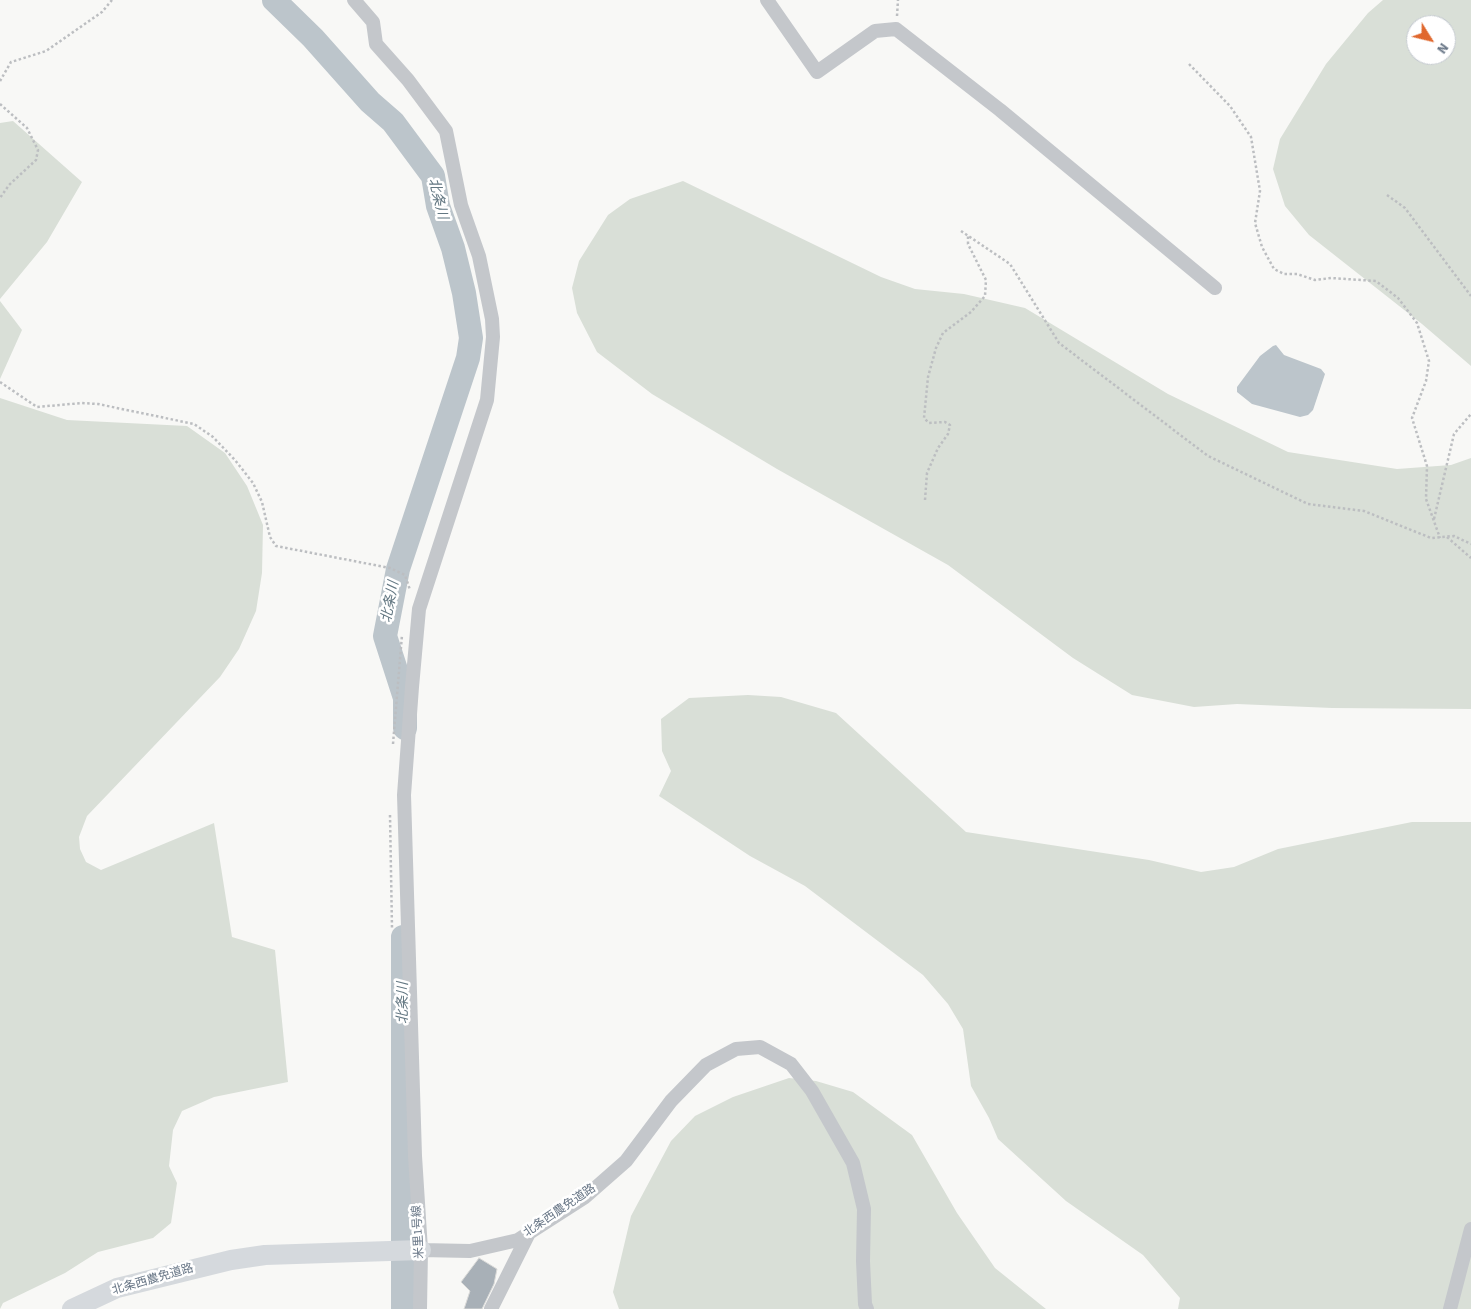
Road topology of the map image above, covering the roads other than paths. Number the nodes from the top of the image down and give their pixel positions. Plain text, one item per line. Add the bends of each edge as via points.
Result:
1 (354, 0) edge
2 (767, 0) edge
3 (1215, 288) dead end
4 (1471, 1230) edge
5 (529, 1233) junction
6 (421, 1250) junction
7 (72, 1309) edge
8 (420, 1309) edge
9 (491, 1309) edge
10 (867, 1309) edge
11 (1450, 1309) edge

1 - 6 street, 米里1号線 via 373,22 376,44 446,131 461,205 479,256 493,337 487,400 419,609 404,795
2 - 3 street via 818,72 875,30 896,29 1000,110
4 - 11 street
5 - 6 street, 北条西農免道路 via 518,1240 470,1251
5 - 9 street
5 - 10 street, 北条西農免道路 via 585,1198 626,1162 671,1101 706,1065 736,1049 760,1048 791,1064 812,1091 853,1163 864,1209 864,1304
6 - 7 street, 北条西農免道路 via 231,1260 117,1288
6 - 8 street, 米里1号線

